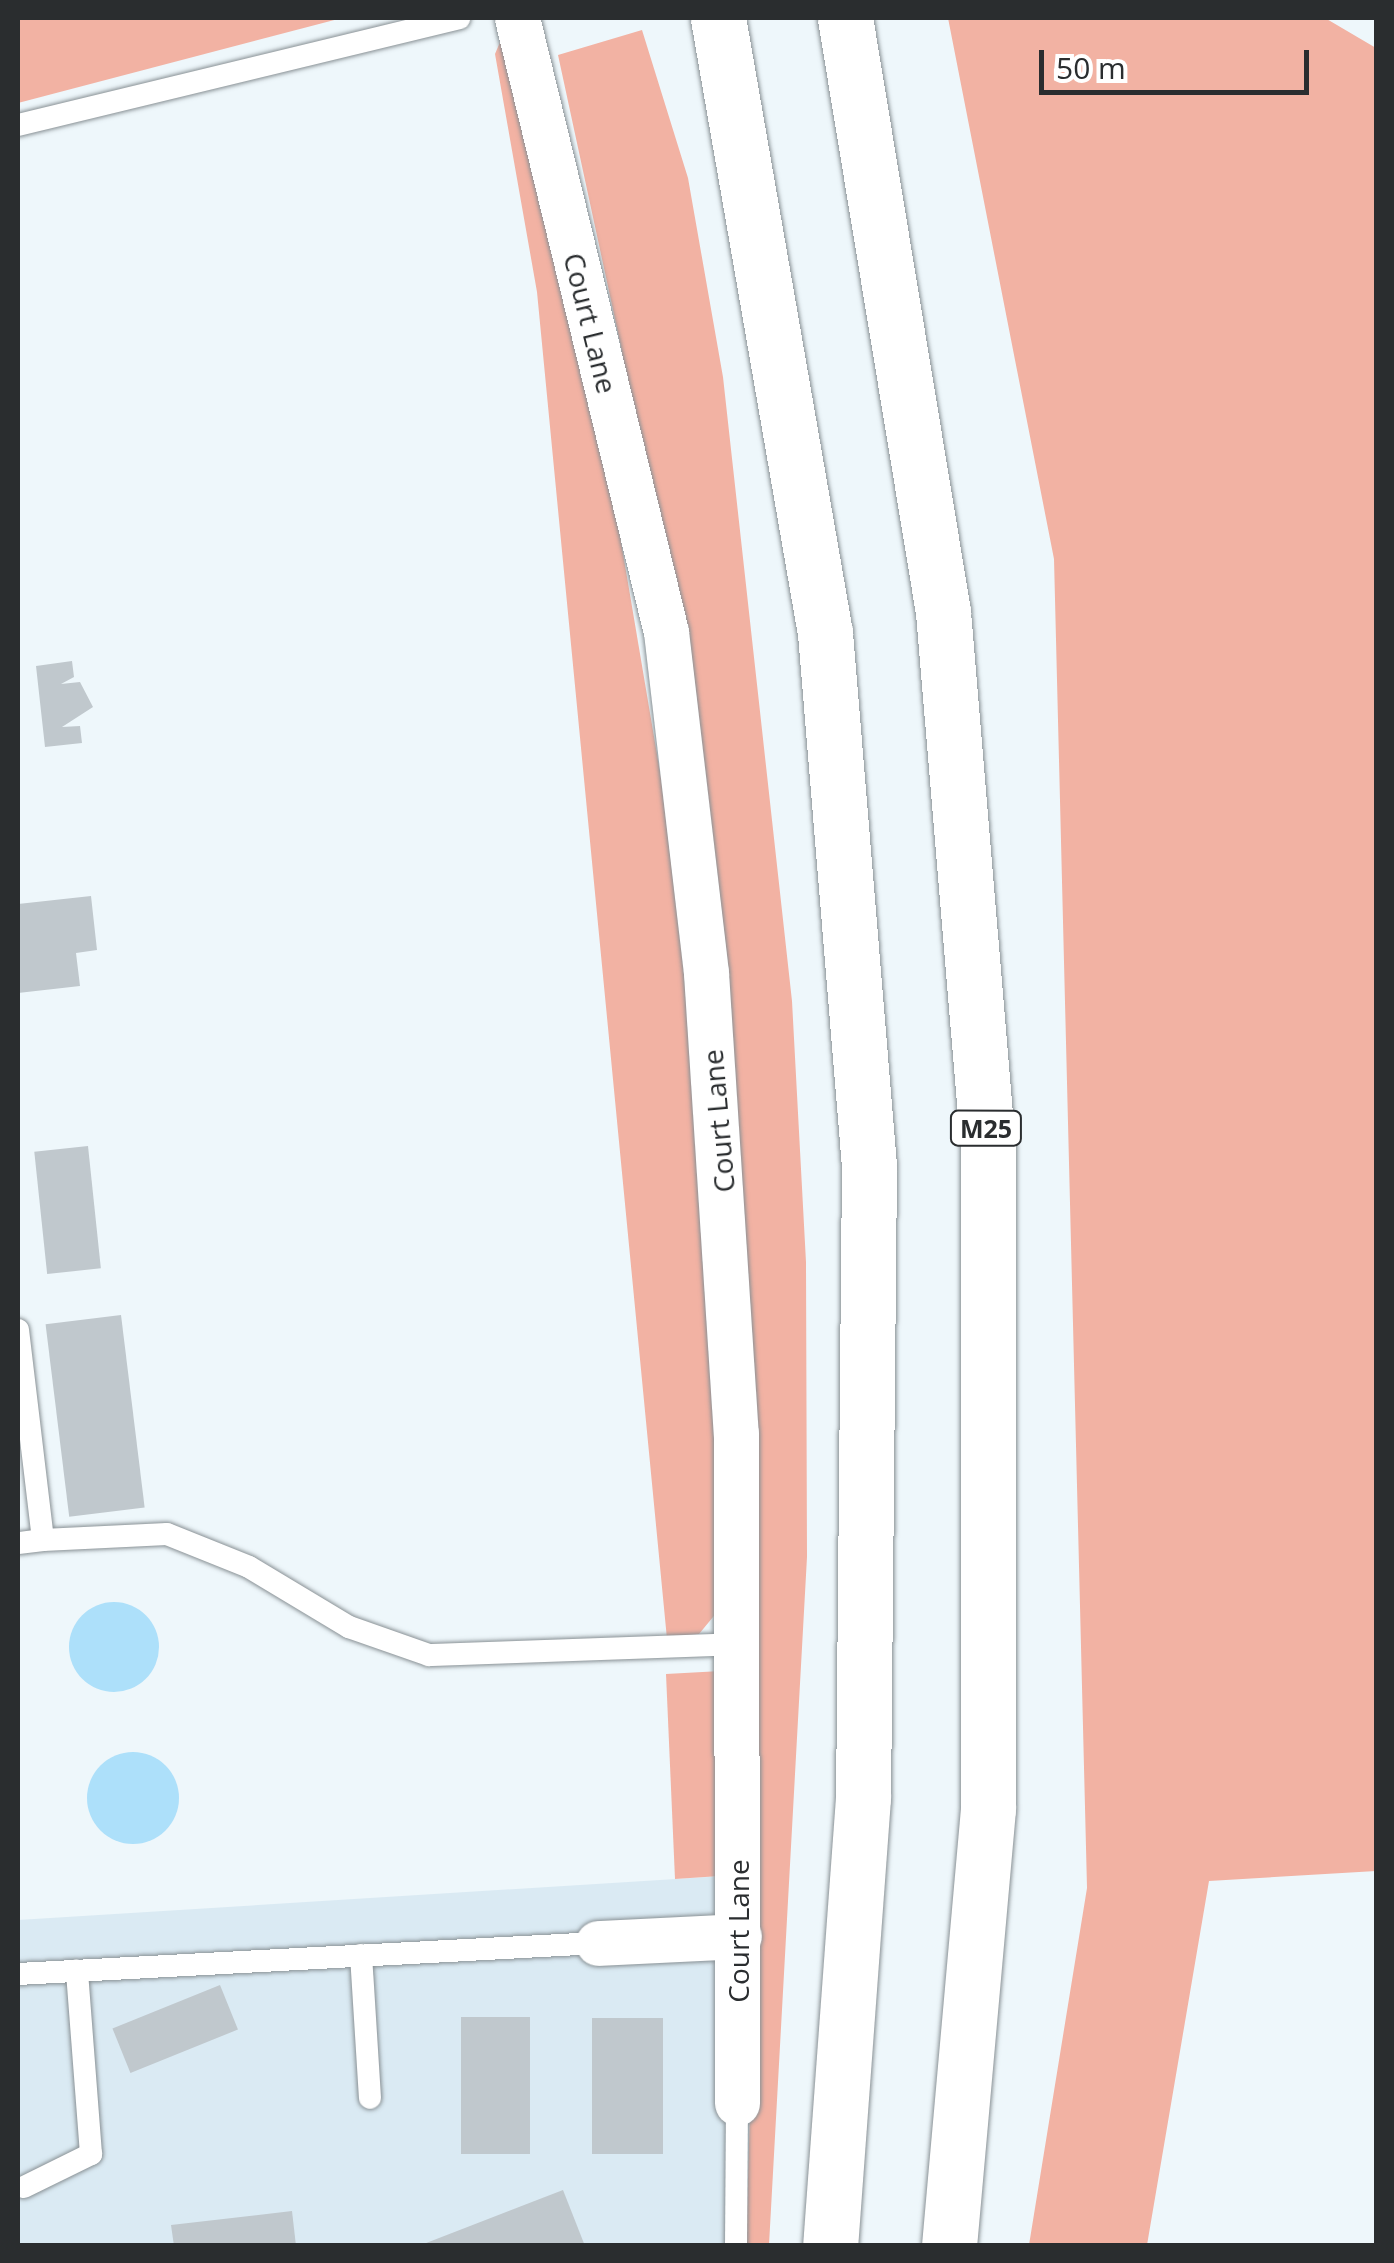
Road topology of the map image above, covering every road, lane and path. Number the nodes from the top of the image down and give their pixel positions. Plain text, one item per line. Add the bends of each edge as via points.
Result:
1 (460, 18) edge
2 (517, 18) edge
3 (845, 18) edge
4 (719, 20) edge
5 (18, 125) edge
6 (18, 1330) edge
7 (43, 1540) junction
8 (18, 1543) edge
9 (738, 1644) junction
10 (738, 1936) junction
11 (598, 1942) joint
12 (361, 1955) junction
13 (77, 1971) junction
14 (18, 1974) edge
15 (370, 2098) dead end
16 (737, 2103) joint
17 (24, 2186) dead end
18 (736, 2246) edge
19 (830, 2246) edge
20 (949, 2246) edge

1 - 5 lane
2 - 9 street, Court Lane via 666,632 728,1246
3 - 20 highway, M25 via 942,612 988,1150 988,1809
4 - 19 highway via 824,633 869,1166 863,1798
6 - 7 lane
7 - 8 lane
7 - 9 lane via 167,1534 249,1567 349,1628 429,1655
9 - 10 street, Court Lane
10 - 11 street
10 - 16 street, Court Lane
11 - 12 lane
12 - 13 lane
12 - 15 lane
13 - 14 lane
13 - 17 lane via 91,2154
16 - 18 lane, Court Lane

